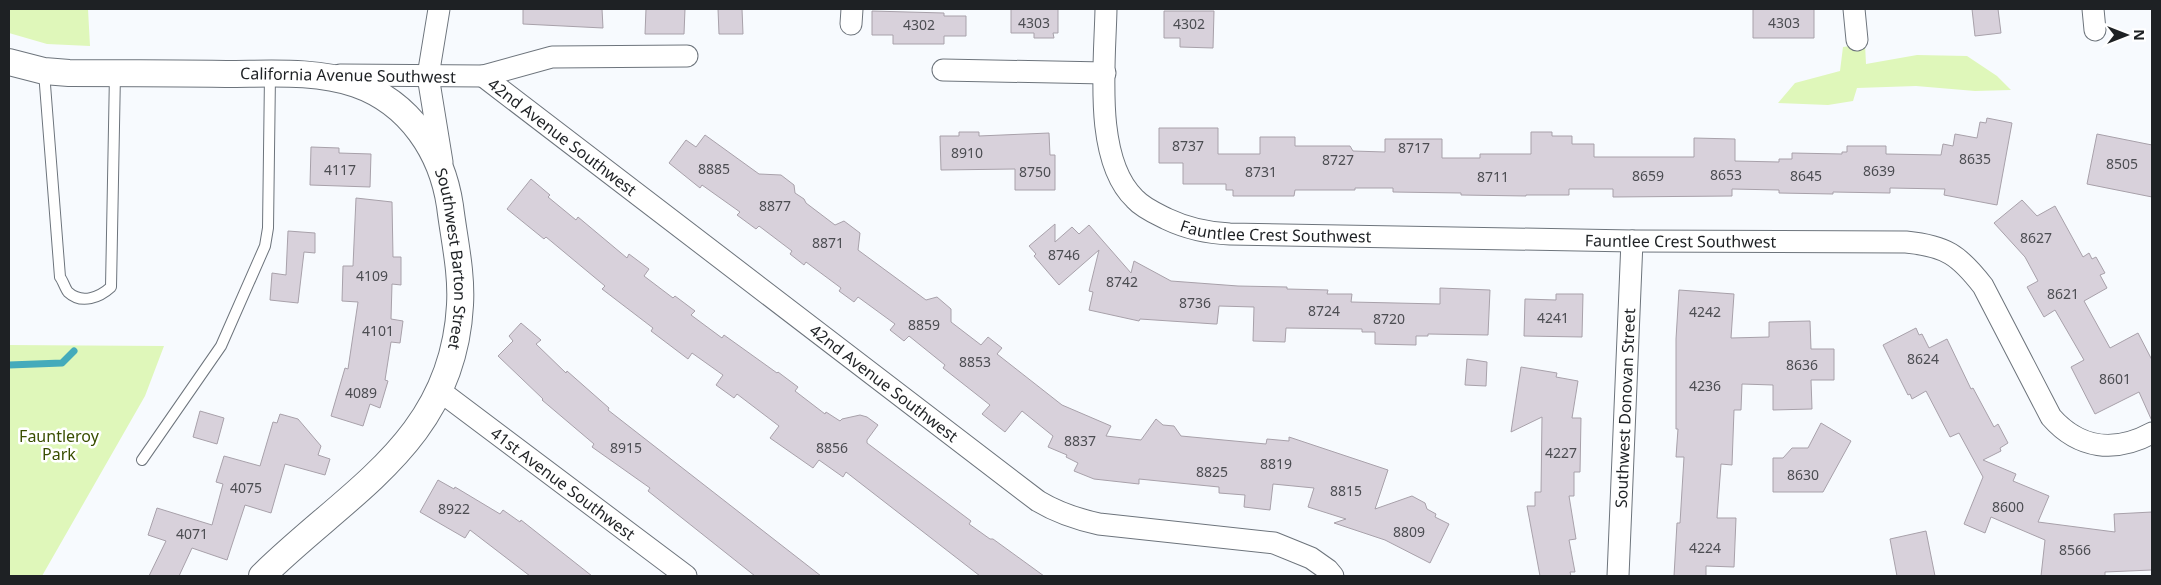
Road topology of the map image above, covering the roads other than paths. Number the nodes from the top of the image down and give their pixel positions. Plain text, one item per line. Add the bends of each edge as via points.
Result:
1 (1106, 9) edge
2 (1854, 9) edge
3 (2093, 9) edge
4 (438, 14) edge
5 (2095, 30) dead end
6 (1857, 40) dead end
7 (687, 56) dead end
8 (9, 62) edge
9 (942, 70) dead end
10 (44, 71) junction
11 (115, 73) junction
12 (1105, 73) junction
13 (270, 74) junction
14 (298, 74) junction
15 (428, 76) junction
16 (484, 76) junction
17 (447, 189) junction
18 (1632, 241) junction
19 (440, 391) junction
20 (2152, 433) edge
21 (142, 460) dead end
22 (262, 576) edge
23 (686, 576) edge
24 (1333, 576) edge
25 (1618, 576) edge

1 - 12 street, Fauntlee Crest Southwest
2 - 6 street
3 - 5 street
4 - 15 street
7 - 16 street, California Avenue Southwest via 552,57
8 - 10 street, California Avenue Southwest
9 - 12 street
10 - 11 street, California Avenue Southwest
10 - 11 lane via 60,277 68,292 84,299 100,296 111,287
11 - 13 street, California Avenue Southwest
12 - 18 street, Fauntlee Crest Southwest via 1107,139 1121,180 1135,200 1184,227 1207,233
13 - 14 street, California Avenue Southwest
13 - 21 lane via 265,246 222,346
14 - 15 street, California Avenue Southwest
14 - 17 street, Southwest Barton Street via 358,85 394,105 426,140 442,170
15 - 16 street, California Avenue Southwest
15 - 17 street
16 - 24 street, 42nd Avenue Southwest via 1051,509 1074,519 1099,524 1274,543 1311,558
17 - 19 street, Southwest Barton Street via 460,304 454,348
18 - 20 street, Fauntlee Crest Southwest via 1931,244 1968,267 1984,286 2051,417 2063,431 2084,441 2103,445 2125,445
18 - 25 street, Southwest Donovan Street
19 - 22 street, Southwest Barton Street via 419,428 392,460
19 - 23 street, 41st Avenue Southwest

